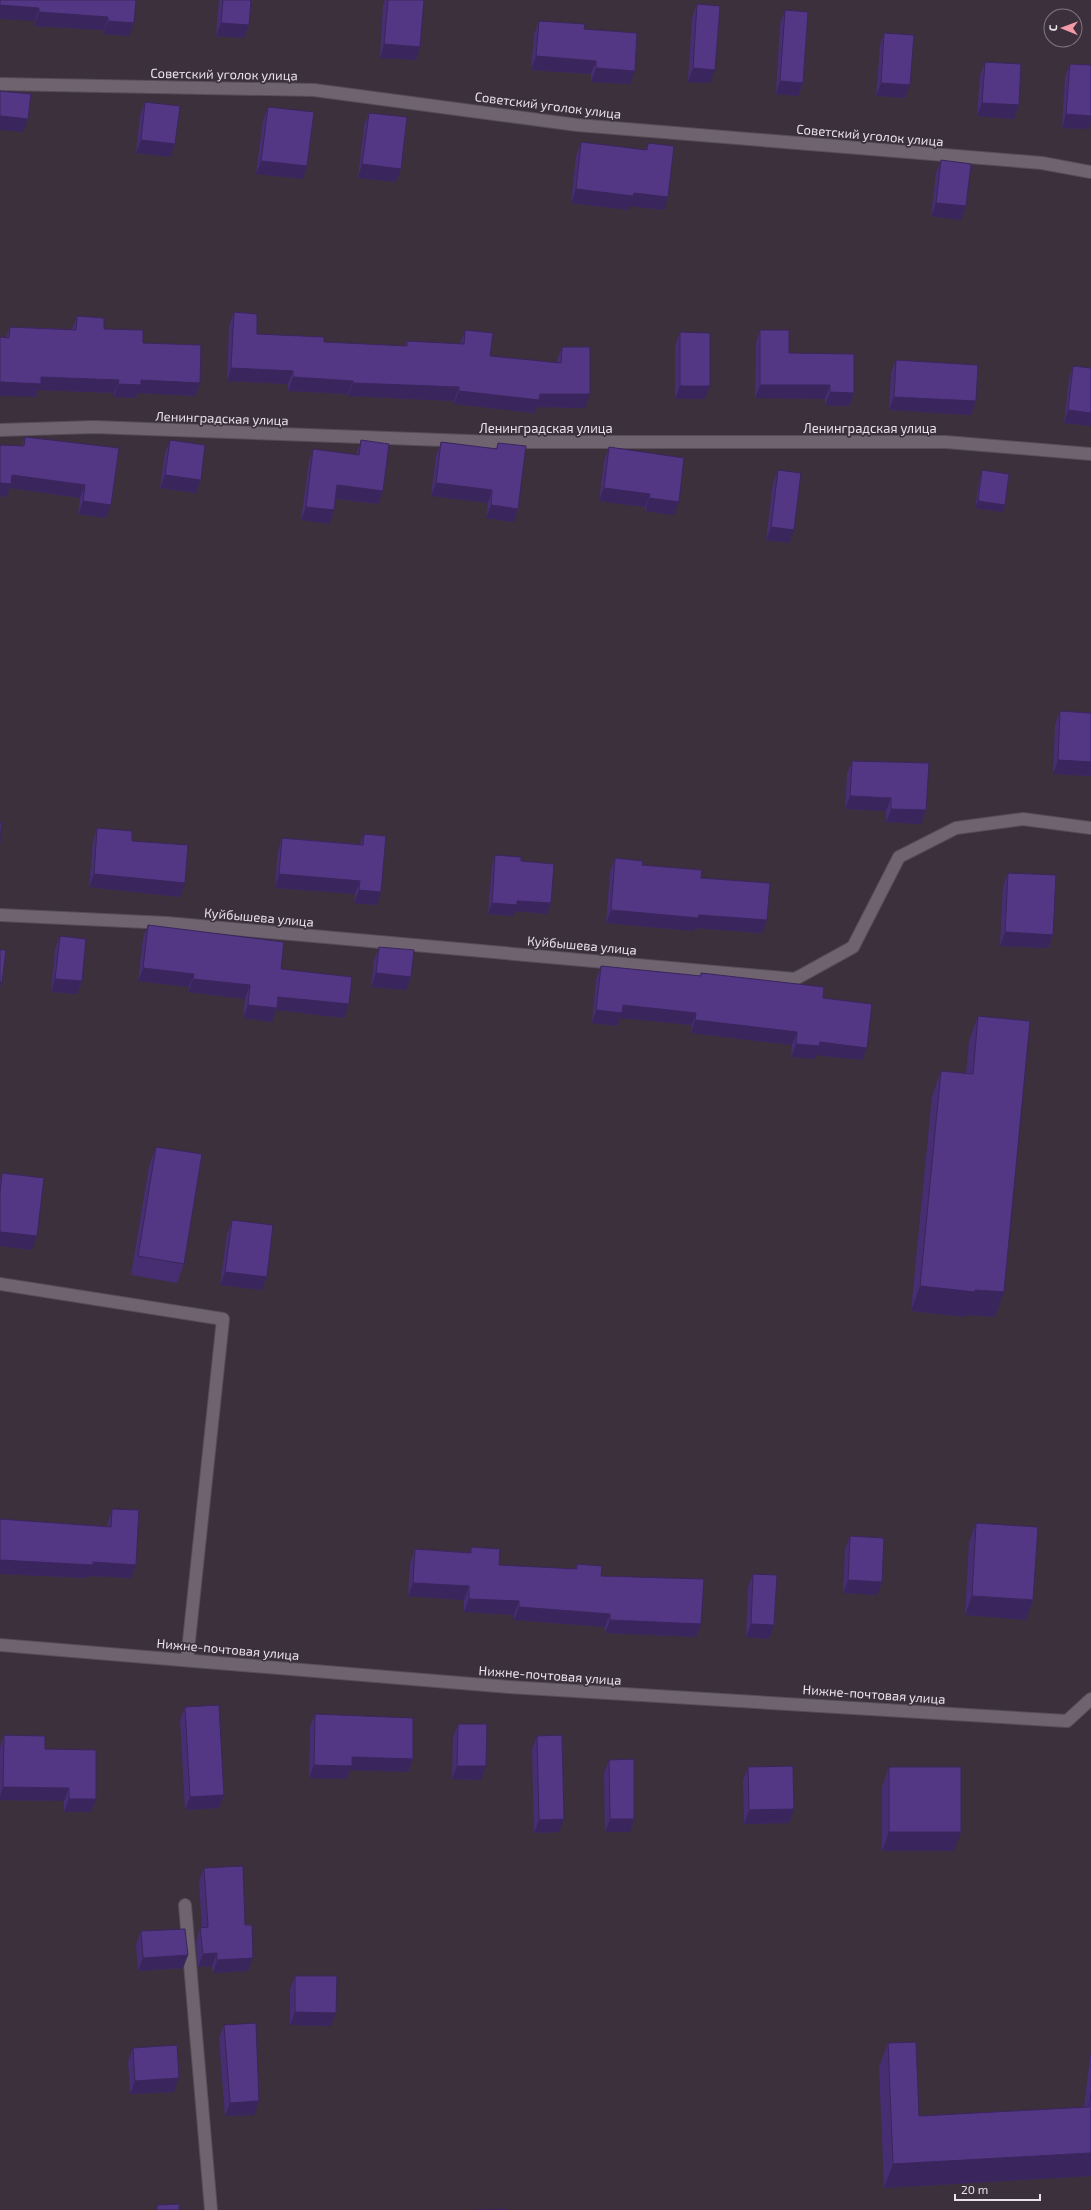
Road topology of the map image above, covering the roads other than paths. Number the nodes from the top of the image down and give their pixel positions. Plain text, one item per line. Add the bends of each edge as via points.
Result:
1 (0, 84) edge
2 (1091, 172) edge
3 (0, 430) edge
4 (1091, 454) edge
5 (1091, 828) edge
6 (0, 915) edge
7 (0, 1284) edge
8 (0, 1645) edge
9 (187, 1660) junction
10 (1091, 1698) edge
11 (185, 1905) dead end
12 (211, 2210) edge

1 - 2 street, Советский уголок улица via 314,90 577,125 1042,163
3 - 4 street, Ленинградская улица via 94,427 496,442 946,442
5 - 6 street, Куйбышева улица via 1023,819 956,828 899,857 853,947 795,980 167,923
7 - 9 street via 223,1319
8 - 9 street, Нижне-почтовая улица
9 - 10 street, Нижне-почтовая улица via 509,1687 1067,1720
11 - 12 street

